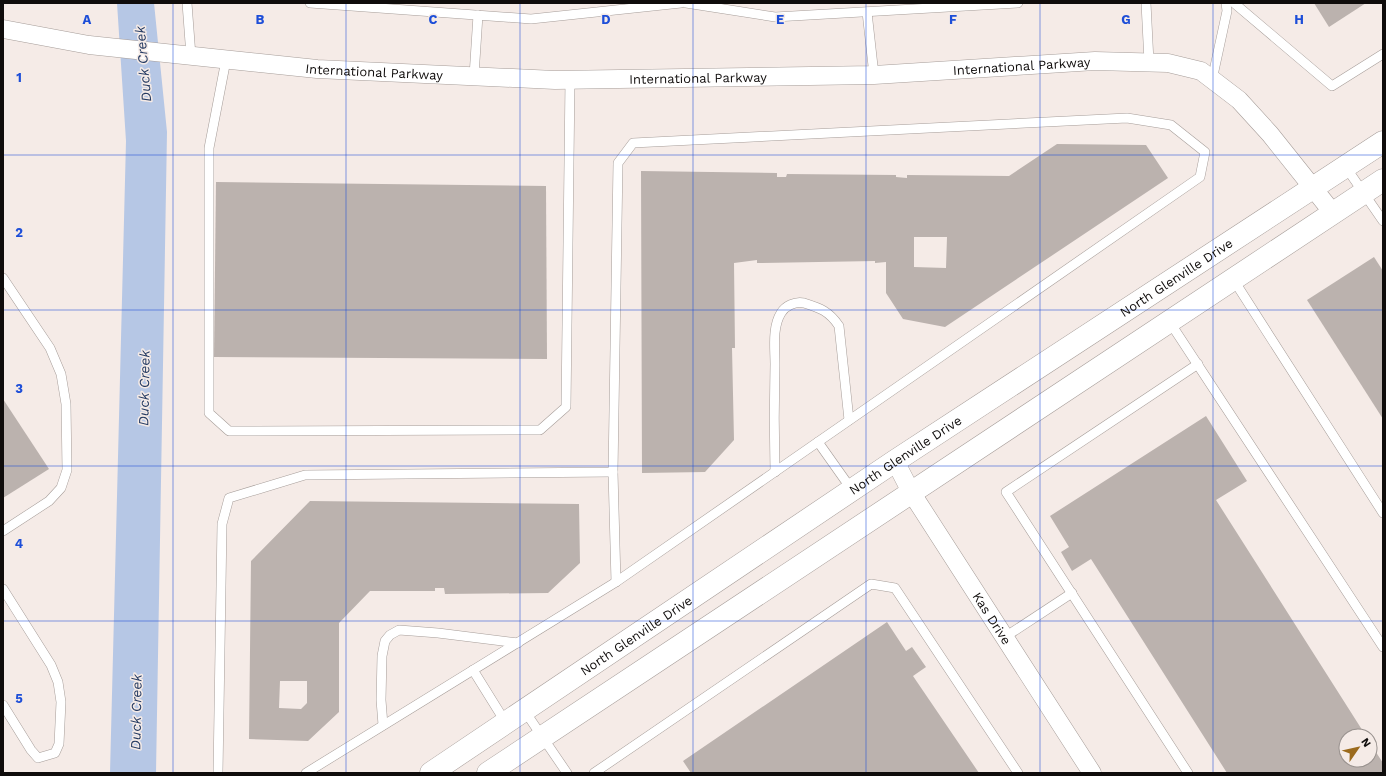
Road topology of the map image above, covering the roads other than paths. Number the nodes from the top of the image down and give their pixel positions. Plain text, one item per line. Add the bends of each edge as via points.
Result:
1 (186, 3) edge
2 (310, 3) edge
3 (681, 3) edge
4 (686, 3) edge
5 (1018, 3) edge
6 (1146, 3) edge
7 (1226, 3) edge
8 (1234, 3) edge
9 (867, 12) junction
10 (478, 15) junction
11 (3, 29) edge
12 (1383, 54) edge
13 (186, 56) junction
14 (226, 60) junction
15 (1149, 62) junction
16 (874, 74) junction
17 (474, 76) junction
18 (570, 80) junction
19 (1212, 80) junction
20 (1383, 142) edge
21 (1345, 166) junction
22 (1383, 180) edge
23 (1314, 187) junction
24 (1363, 193) junction
25 (1333, 213) junction
26 (1383, 221) edge
27 (3, 278) edge
28 (1232, 279) junction
29 (1170, 321) junction
30 (1198, 364) junction
31 (849, 420) junction
32 (818, 442) junction
33 (895, 462) junction
34 (613, 472) junction
35 (775, 472) junction
36 (852, 490) junction
37 (911, 492) junction
38 (1383, 513) edge
39 (3, 531) edge
40 (616, 582) junction
41 (3, 589) edge
42 (1072, 593) junction
43 (1005, 637) junction
44 (518, 643) junction
45 (1383, 647) edge
46 (473, 670) junction
47 (3, 705) edge
48 (524, 710) junction
49 (506, 723) junction
50 (383, 725) junction
51 (542, 736) junction
52 (218, 773) edge
53 (306, 773) edge
54 (431, 773) edge
55 (488, 773) edge
56 (567, 773) edge
57 (594, 773) edge
58 (1018, 773) edge
59 (1092, 773) edge
60 (1188, 773) edge

1 - 13 lane
2 - 10 lane
3 - 10 lane via 531,19
4 - 9 lane via 775,17
5 - 9 lane
6 - 15 lane
7 - 19 lane via 1227,11
8 - 12 lane via 1332,86
9 - 16 lane
10 - 17 lane
11 - 13 street, International Parkway via 89,45
13 - 14 street, International Parkway
14 - 17 street, International Parkway via 318,69
14 - 18 lane via 209,148 209,413 229,432 540,430 566,407
15 - 16 street, International Parkway via 1095,61
15 - 19 street, International Parkway via 1168,63 1201,71
16 - 18 street, International Parkway
17 - 18 street, International Parkway
19 - 23 street, International Parkway via 1239,100
20 - 21 street, North Glenville Drive
21 - 23 street, North Glenville Drive
21 - 24 lane
22 - 24 street
23 - 25 street, International Parkway
23 - 33 street, North Glenville Drive
24 - 25 street
24 - 26 lane
25 - 28 street
27 - 39 lane via 50,348 62,374 66,404 67,470 61,488 48,501
28 - 29 street
28 - 38 lane
29 - 30 lane
29 - 37 street
30 - 42 lane via 1006,492
30 - 45 lane
31 - 32 lane
31 - 34 lane via 1200,177 1205,152 1171,125 1127,118 633,143 618,163
31 - 35 lane via 839,326 832,315 817,307 800,302 788,306 780,314 775,332
32 - 35 lane
32 - 36 lane
33 - 36 street, North Glenville Drive
33 - 37 street, Kas Drive
34 - 40 lane
34 - 52 lane via 305,476 229,498 222,524
35 - 40 lane
36 - 48 street, North Glenville Drive
37 - 43 street, Kas Drive
37 - 51 street
40 - 44 lane
41 - 47 lane via 51,665 58,682 61,702 60,737 56,753 38,758
42 - 43 lane
42 - 60 lane
43 - 59 street, Kas Drive
44 - 46 lane
44 - 50 lane via 399,630 390,635 385,641 382,656
46 - 49 lane
46 - 50 lane
48 - 49 street, North Glenville Drive
48 - 51 lane
49 - 54 street, North Glenville Drive
50 - 53 lane
51 - 55 street
51 - 56 lane
57 - 58 lane via 871,584 895,588

